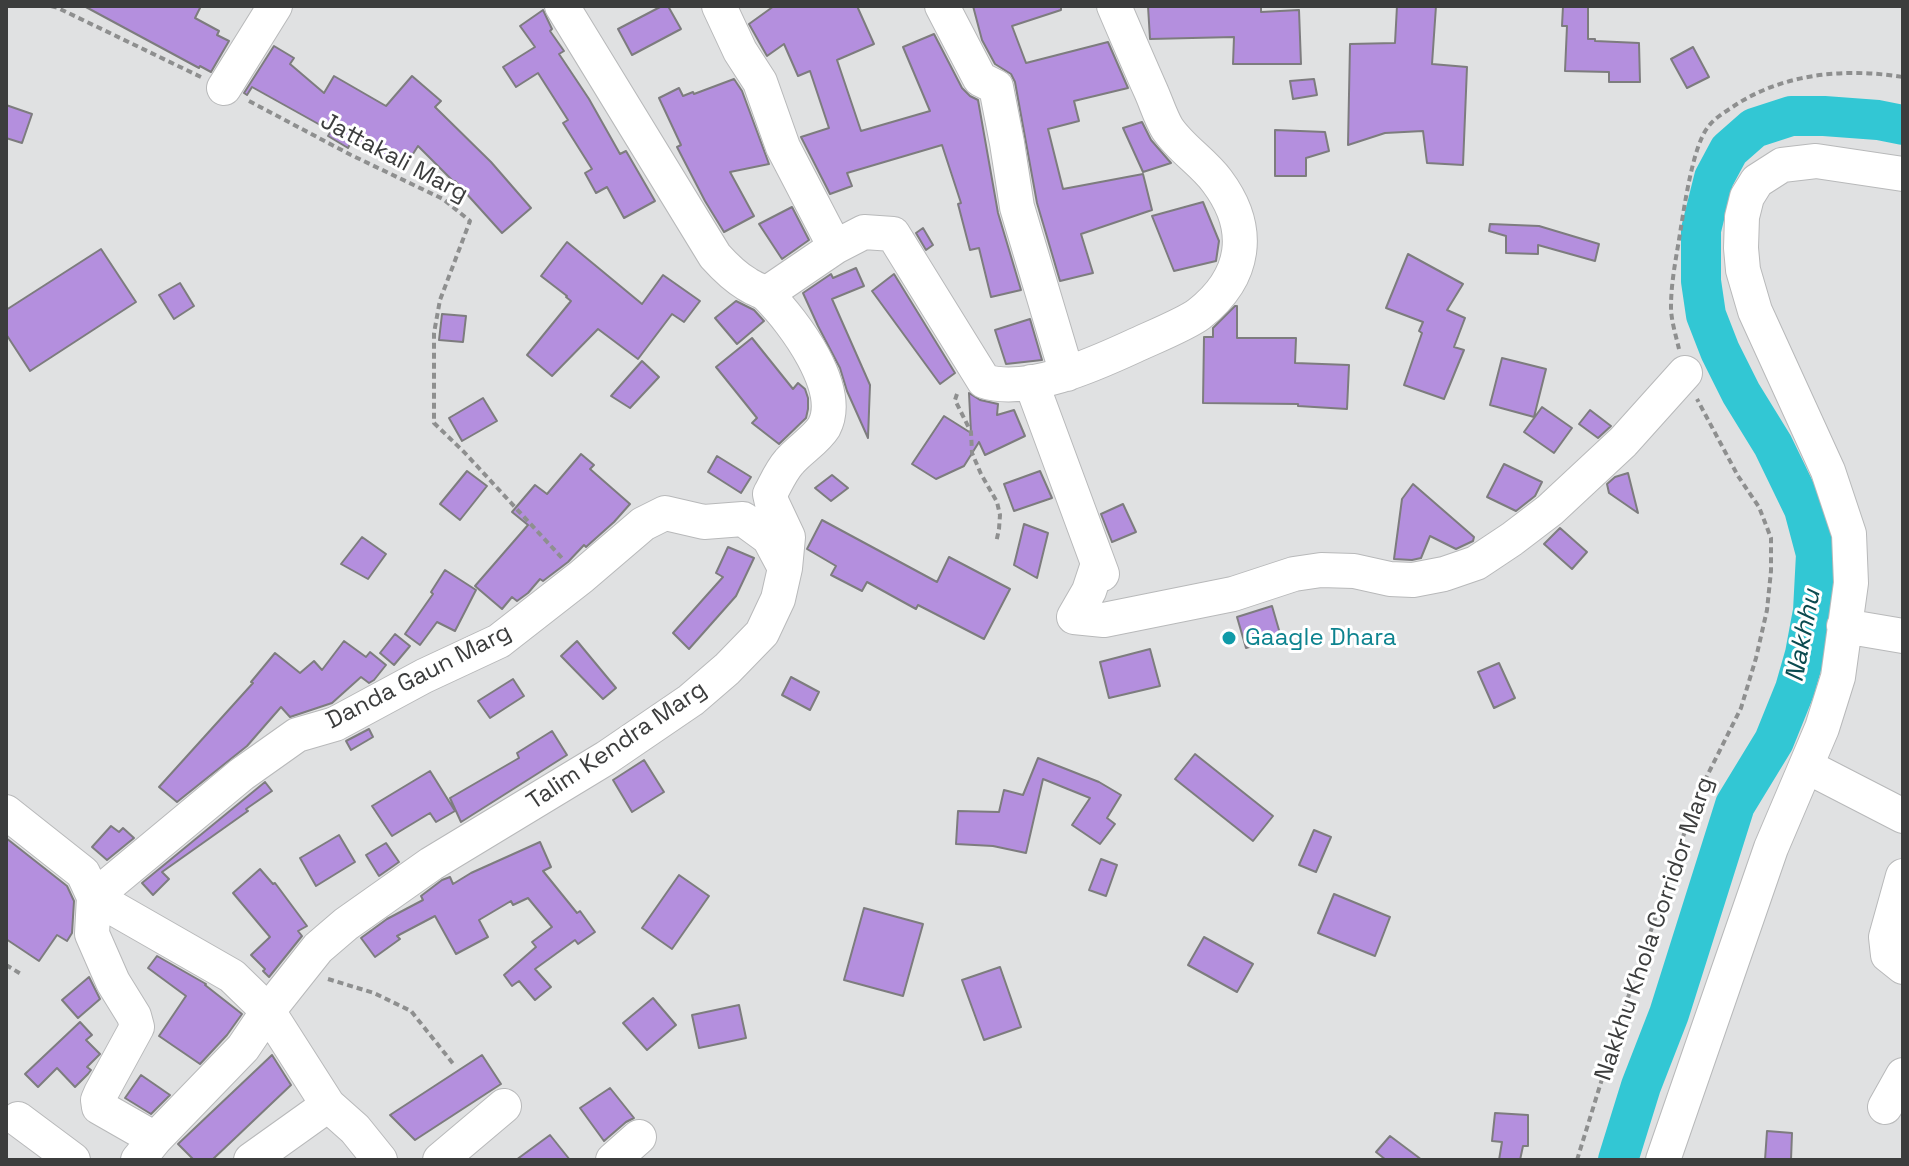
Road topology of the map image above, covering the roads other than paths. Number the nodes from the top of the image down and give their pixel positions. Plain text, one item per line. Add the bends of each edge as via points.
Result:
1 (275, 6) edge
2 (562, 6) edge
3 (719, 6) edge
4 (942, 6) edge
5 (1114, 6) edge
6 (224, 88) road end
7 (1903, 174) edge
8 (835, 247) junction
9 (766, 294) junction
10 (1685, 373) road end
11 (1067, 374) junction
12 (1031, 382) junction
13 (785, 568) junction
14 (1844, 626) junction
15 (1903, 636) edge
16 (1806, 766) junction
17 (6, 812) edge
18 (1903, 816) edge
19 (1903, 876) edge
20 (94, 897) junction
21 (1903, 967) edge
22 (268, 1011) junction
23 (1903, 1075) edge
24 (328, 1105) junction
25 (504, 1106) dead end
26 (1885, 1107) dead end
27 (18, 1119) dead end
28 (639, 1137) dead end
29 (146, 1149) edge
30 (73, 1160) edge
31 (251, 1160) edge
32 (380, 1160) edge
33 (440, 1160) edge
34 (613, 1160) edge
35 (1663, 1160) edge

1 - 6 street
2 - 9 street, Talim Kendra Marg via 715,256
3 - 8 street
4 - 11 street via 980,79 996,87 1017,207
5 - 11 street via 1168,130 1217,181 1237,218 1239,256 1223,291 1198,315
7 - 14 street via 1816,161 1782,165 1757,181 1742,217 1743,270 1755,311 1828,471 1849,534 1851,583
8 - 9 street
8 - 12 street via 864,232 893,234 984,381
9 - 13 street, Talim Kendra Marg via 812,354 828,401 823,429 788,463 770,494 788,537
10 - 12 street via 1623,442 1550,510 1476,563 1413,580 1354,571 1294,574 1233,594 1104,620 1074,617 1100,569
11 - 12 street
13 - 20 street, Danda Gaun Marg via 769,538 743,519 704,522 665,513 643,524 499,641 335,724 297,735
13 - 22 street, Talim Kendra Marg via 762,633 691,700 431,864 346,924 318,948
14 - 15 street
14 - 16 street via 1838,677
16 - 18 street
16 - 35 street via 1771,848
17 - 20 street via 83,873
19 - 21 street via 1886,937 1888,955
20 - 22 street via 232,976
20 - 29 street via 92,934 137,1027 101,1093 99,1107
22 - 24 street
22 - 29 street, Talim Kendra Marg via 243,1048
23 - 26 street
24 - 31 street
24 - 32 street
25 - 33 street
27 - 30 street
28 - 34 street

